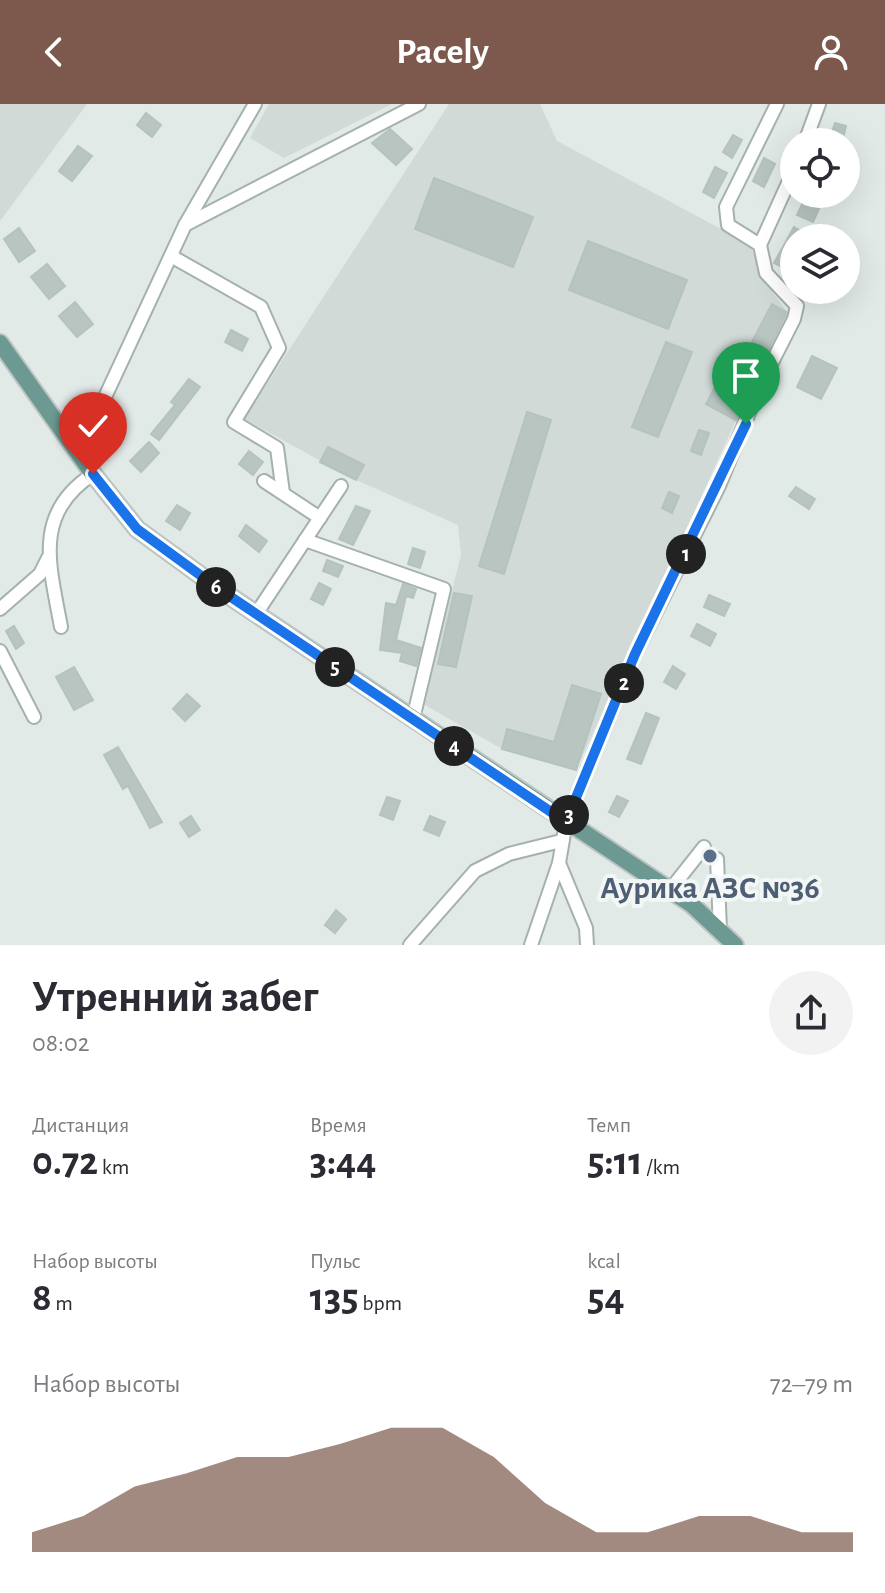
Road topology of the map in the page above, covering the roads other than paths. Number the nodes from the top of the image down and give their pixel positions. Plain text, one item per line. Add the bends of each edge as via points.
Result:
1 (255, 104) edge
2 (419, 104) edge
3 (777, 104) edge
4 (819, 104) edge
5 (810, 128) edge
6 (780, 201) edge
7 (185, 225) junction
8 (760, 245) junction
9 (171, 256) junction
10 (1, 348) edge
11 (79, 453) junction
12 (93, 474) junction
13 (264, 481) dead end
14 (341, 486) dead end
15 (283, 493) junction
16 (320, 518) junction
17 (305, 540) junction
18 (48, 558) junction
19 (0, 609) edge
20 (256, 614) junction
21 (61, 627) dead end
22 (0, 651) edge
23 (34, 717) dead end
24 (413, 719) junction
25 (566, 822) junction
26 (561, 841) junction
27 (704, 847) dead end
28 (717, 859) dead end
29 (559, 863) junction
30 (670, 890) junction
31 (720, 929) junction
32 (410, 945) edge
33 (531, 945) edge
34 (587, 945) edge
35 (735, 945) edge

1 - 7 street
2 - 7 street
3 - 8 street via 726,207 728,225
4 - 5 street
6 - 8 street
7 - 9 street
8 - 25 street via 766,273 797,306 794,319 635,654
9 - 11 street
9 - 15 street via 261,307 279,348 234,422 277,448
10 - 11 main road
11 - 12 main road
12 - 18 street via 59,507
12 - 20 main road via 137,529
13 - 15 street
14 - 16 street
15 - 16 street
16 - 17 street
17 - 20 street
17 - 24 street via 444,589
18 - 19 street via 40,574
18 - 21 street
20 - 24 main road
22 - 23 street
24 - 25 main road
25 - 26 street
25 - 30 main road
26 - 29 street
26 - 32 street via 509,854 475,871
27 - 30 street
28 - 31 street
29 - 33 street
29 - 34 street via 586,928
30 - 31 main road
31 - 35 main road

